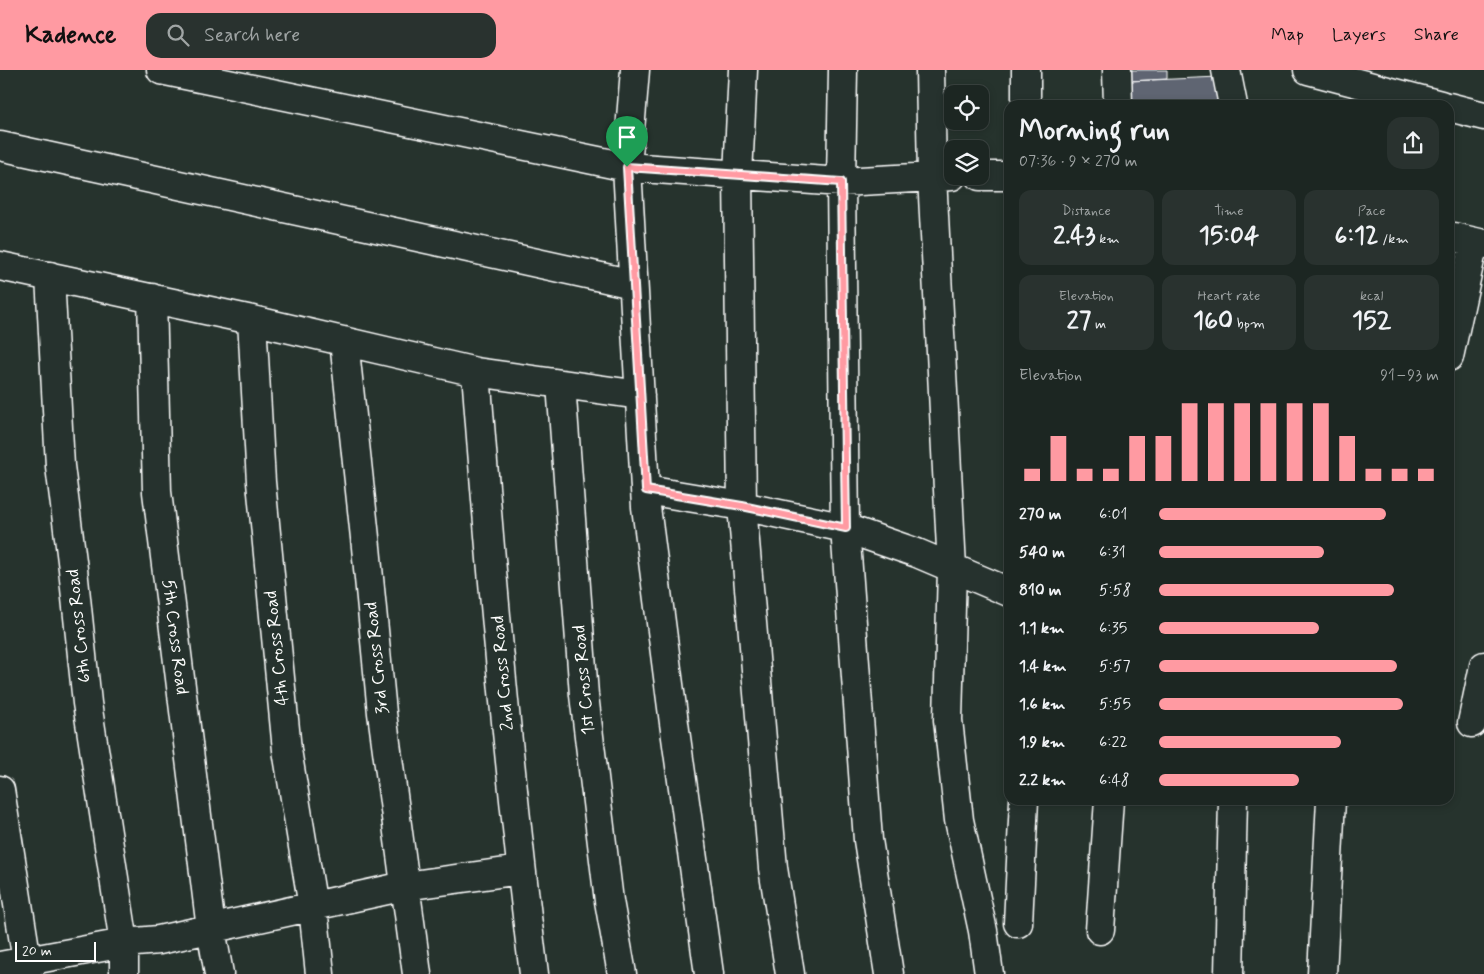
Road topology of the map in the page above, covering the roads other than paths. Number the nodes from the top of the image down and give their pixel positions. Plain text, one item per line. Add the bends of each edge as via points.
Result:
1 (161, 70) edge
2 (635, 70) edge
3 (743, 70) edge
4 (842, 70) edge
5 (930, 70) edge
6 (1026, 70) edge
7 (1117, 70) edge
8 (1226, 70) edge
9 (1308, 70) edge
10 (1026, 100) edge
11 (1118, 100) edge
12 (1232, 100) edge
13 (1422, 100) edge
14 (1454, 108) edge
15 (1484, 116) edge
16 (0, 146) edge
17 (627, 167) junction
18 (738, 175) junction
19 (942, 176) edge
20 (989, 176) edge
21 (1004, 176) edge
22 (841, 182) junction
23 (1469, 241) edge
24 (0, 266) edge
25 (50, 276) junction
26 (633, 284) junction
27 (152, 298) junction
28 (252, 320) junction
29 (1454, 328) edge
30 (344, 341) junction
31 (476, 372) junction
32 (561, 384) junction
33 (640, 395) junction
34 (646, 490) junction
35 (742, 506) junction
36 (846, 528) junction
37 (952, 568) junction
38 (1004, 590) edge
39 (1484, 666) edge
40 (1468, 723) edge
41 (0, 790) edge
42 (1024, 805) edge
43 (1109, 805) edge
44 (1233, 805) edge
45 (1331, 805) edge
46 (521, 870) junction
47 (405, 886) junction
48 (312, 907) junction
49 (1018, 923) dead end
50 (211, 929) junction
51 (1100, 930) dead end
52 (124, 944) junction
53 (0, 966) edge
54 (28, 968) edge
55 (124, 974) edge
56 (219, 974) edge
57 (320, 974) edge
58 (417, 974) edge
59 (534, 974) edge
60 (622, 974) edge
61 (709, 974) edge
62 (790, 974) edge
63 (889, 974) edge
64 (989, 974) edge
65 (1229, 974) edge
66 (1322, 974) edge

1 - 17 street
2 - 17 street
3 - 18 street
4 - 22 street
5 - 19 street
6 - 10 street
7 - 11 street
8 - 12 street
9 - 13 street
14 - 15 street
16 - 26 street
17 - 18 street
17 - 26 street
18 - 22 street
18 - 35 street
19 - 22 street
19 - 37 street
20 - 21 street
22 - 36 street
23 - 29 street
24 - 25 street
25 - 27 street
25 - 52 street, 6th Cross Road via 60,466 87,703
26 - 33 street
27 - 28 street
27 - 50 street, 5th Cross Road via 157,492
28 - 30 street
28 - 48 street, 4th Cross Road via 260,482 287,750
30 - 31 street
30 - 47 street, 3rd Cross Road via 382,713
31 - 32 street
31 - 46 street, 2nd Cross Road
32 - 33 street
32 - 60 street, 1st Cross Road via 584,696 609,902
33 - 34 street
34 - 35 street
34 - 61 street
35 - 36 street
35 - 62 street via 773,868
36 - 37 street
36 - 63 street via 868,840
37 - 38 street
37 - 64 street via 948,720 959,820
39 - 40 street
41 - 54 street
42 - 49 street
43 - 51 street
44 - 65 street
45 - 66 street
46 - 47 street
46 - 59 street, 2nd Cross Road
47 - 48 street
47 - 58 street, 3rd Cross Road
48 - 50 street
48 - 57 street, 4th Cross Road
50 - 52 street
50 - 56 street, 5th Cross Road
52 - 54 street
52 - 55 street, 6th Cross Road
53 - 54 street

